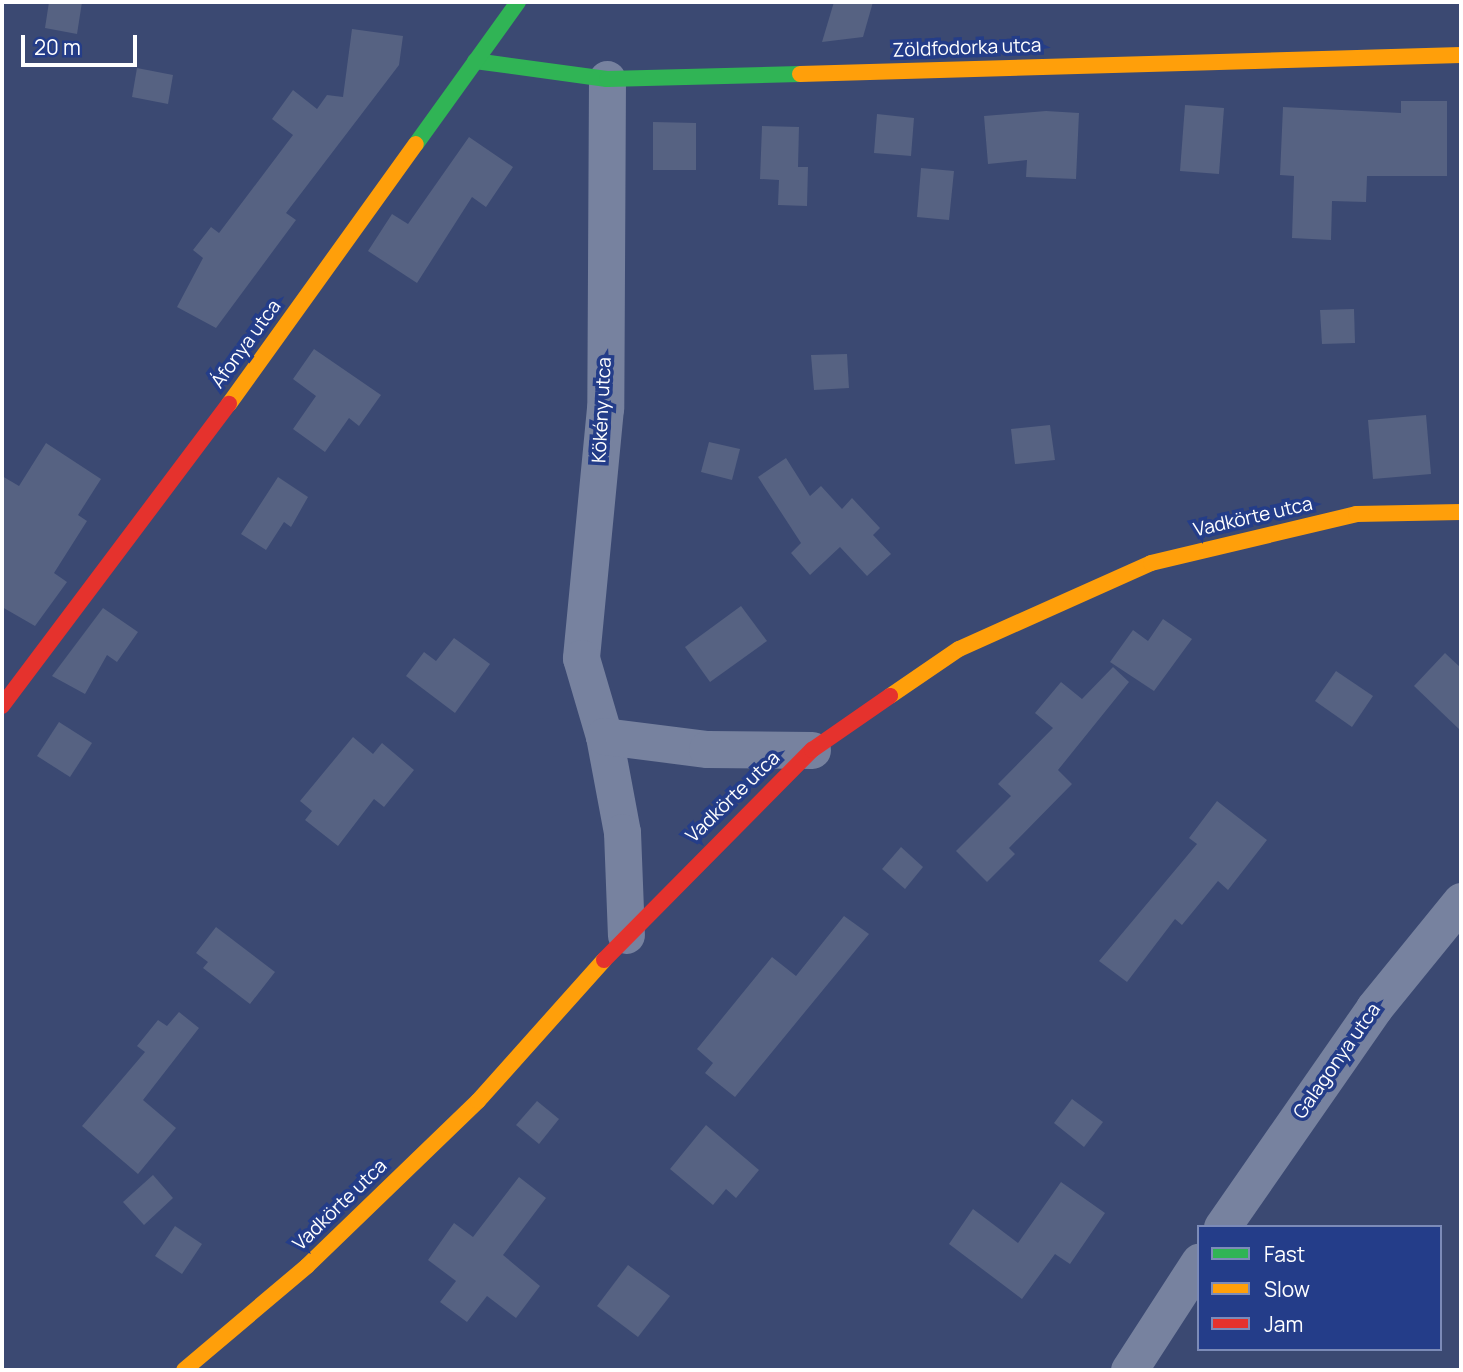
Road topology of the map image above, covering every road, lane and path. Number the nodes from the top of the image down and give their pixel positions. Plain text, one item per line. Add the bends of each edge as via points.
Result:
1 (519, 2) edge
2 (1461, 55) edge
3 (475, 61) junction
4 (607, 79) junction
5 (1461, 512) edge
6 (2, 706) edge
7 (604, 736) junction
8 (812, 750) junction
9 (1461, 901) edge
10 (626, 934) junction
11 (1223, 1225) edge
12 (1197, 1265) edge
13 (184, 1370) edge
14 (1129, 1370) edge

1 - 3 street, Áfonya utca
2 - 4 street, Zöldfodorka utca
3 - 4 street, Zöldfodorka utca
3 - 6 street, Áfonya utca via 217,420
4 - 7 street, Kökény utca via 605,408 581,658
5 - 8 street, Vadkörte utca via 1356,514 1151,563 959,649
7 - 8 street via 707,749
7 - 10 street, Kökény utca via 622,832
8 - 10 street, Vadkörte utca
9 - 11 street, Galagonya utca via 1374,1007
10 - 13 street, Vadkörte utca via 478,1101 307,1266
12 - 14 street

